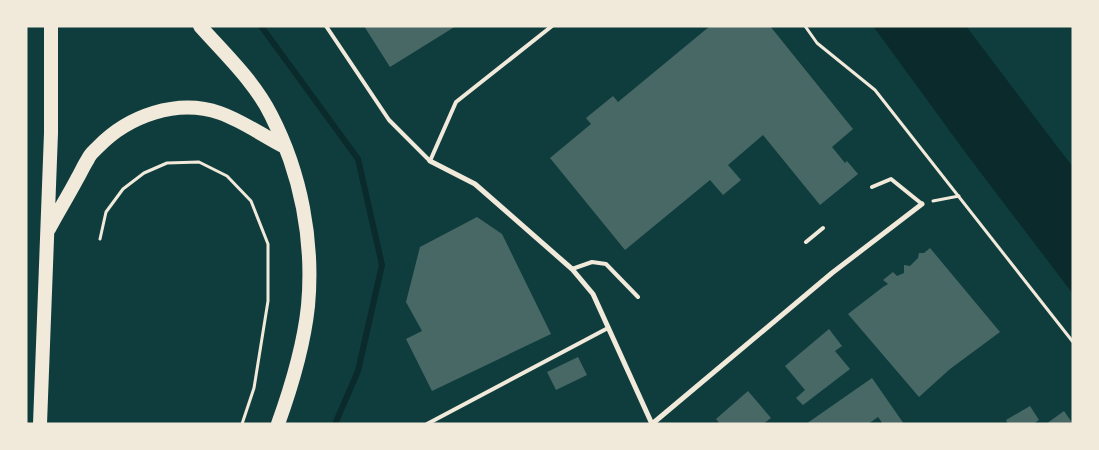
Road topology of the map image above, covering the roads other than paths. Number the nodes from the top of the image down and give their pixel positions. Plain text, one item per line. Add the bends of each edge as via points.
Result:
1 (51, 26) edge
2 (200, 26) edge
3 (326, 26) edge
4 (552, 26) edge
5 (285, 147) junction
6 (430, 161) junction
7 (872, 187) dead end
8 (922, 204) joint
9 (823, 228) dead end
10 (47, 232) junction
11 (806, 242) dead end
12 (572, 269) junction
13 (638, 297) dead end
14 (608, 328) junction
15 (40, 424) edge
16 (278, 424) edge
17 (428, 424) edge
18 (652, 424) edge

1 - 10 highway
2 - 5 highway via 247,78 271,114
3 - 6 lane via 389,120
4 - 6 lane via 456,102
5 - 10 highway via 237,120 204,110 180,108 139,118 104,140 88,157
5 - 16 highway via 302,204 309,269 308,306 302,340
6 - 12 street via 475,184
7 - 8 lane via 892,179
8 - 18 street via 832,273
9 - 11 lane
10 - 15 highway
12 - 13 lane via 592,262 606,264
12 - 14 street via 593,294
14 - 17 lane
14 - 18 street

